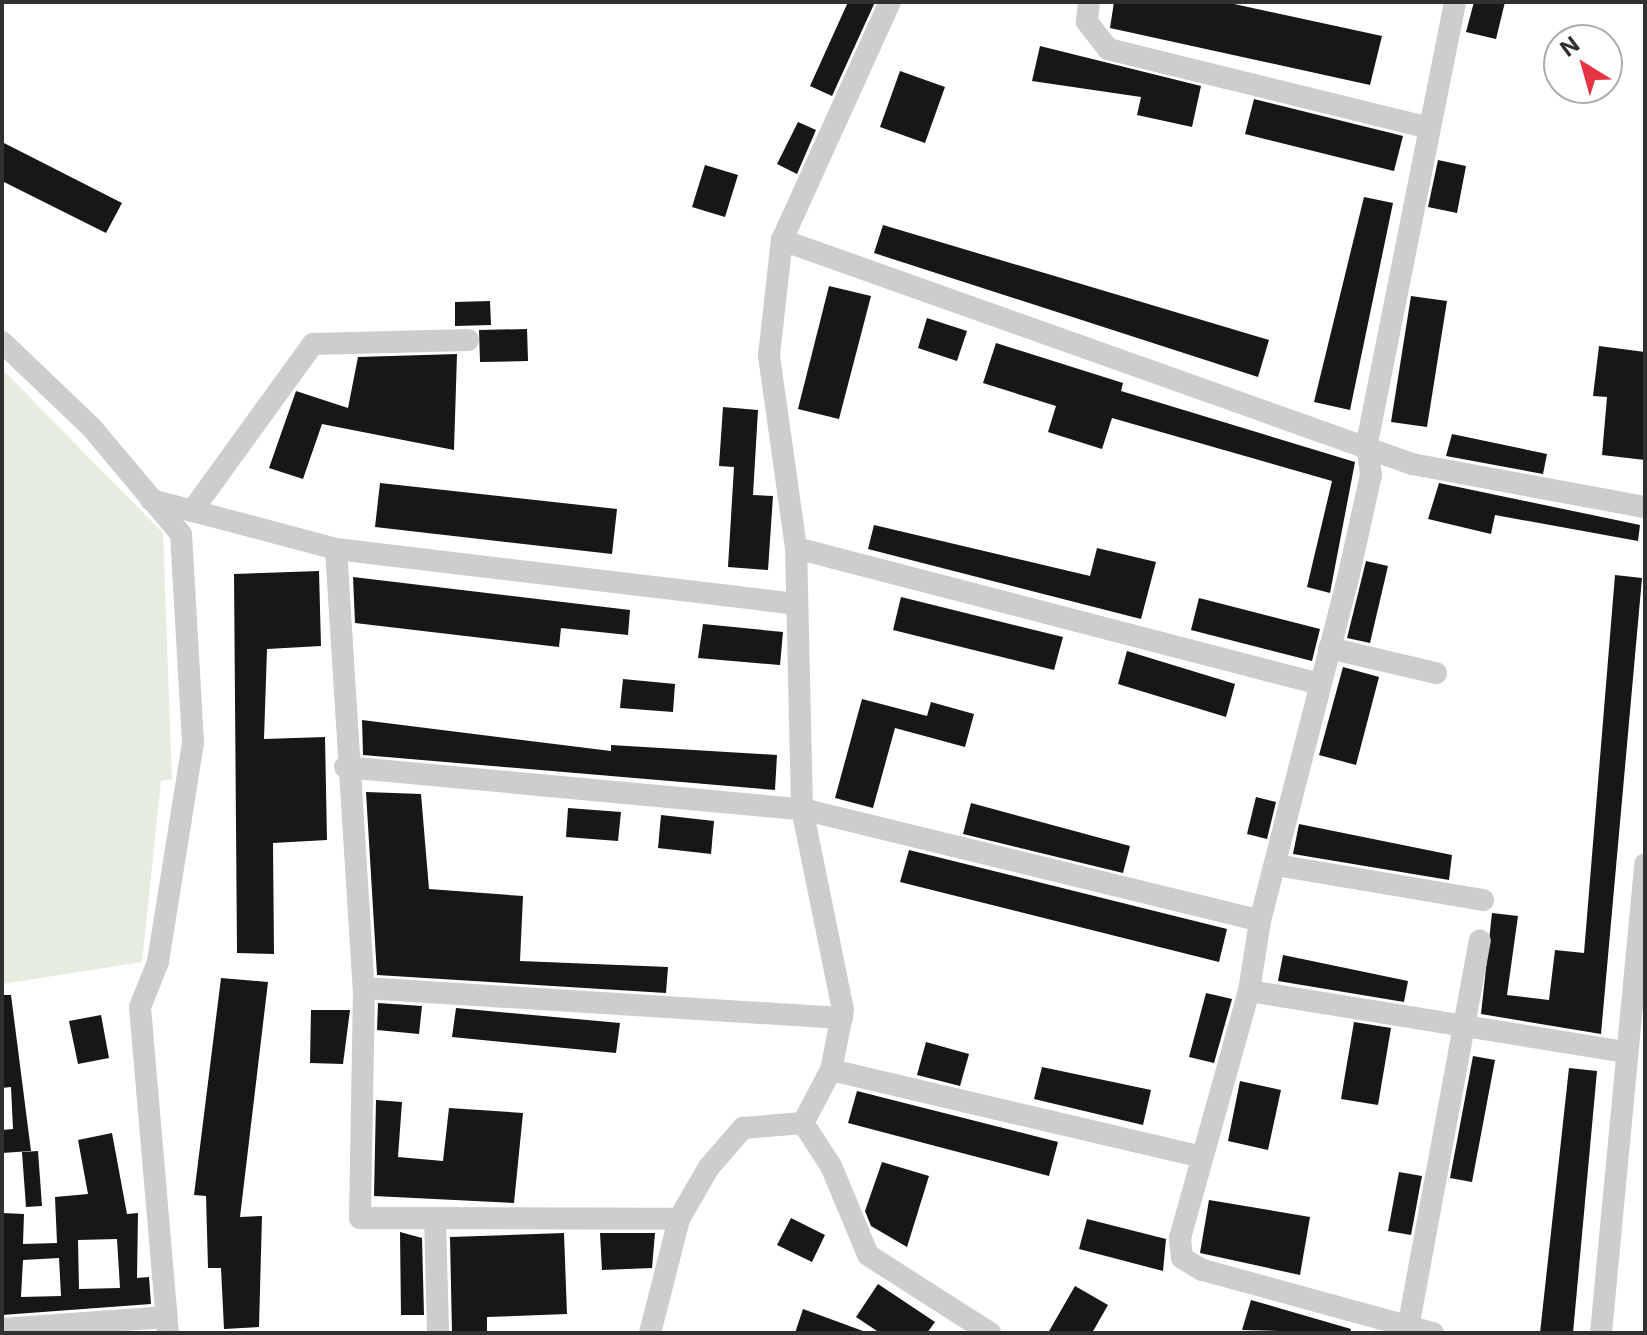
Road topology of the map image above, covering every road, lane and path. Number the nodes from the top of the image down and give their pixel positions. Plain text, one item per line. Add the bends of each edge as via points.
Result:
1 (890, 2) edge
2 (1089, 2) edge
3 (1455, 2) edge
4 (1426, 127) junction
5 (782, 240) junction
6 (468, 340) dead end
7 (2, 342) edge
8 (1367, 443) junction
9 (151, 500) junction
10 (1645, 507) edge
11 (192, 511) junction
12 (796, 548) junction
13 (336, 549) junction
14 (794, 604) junction
15 (1329, 648) junction
16 (1436, 673) dead end
17 (1320, 684) junction
18 (345, 767) junction
19 (802, 809) junction
20 (1645, 864) edge
21 (1276, 865) junction
22 (1483, 900) dead end
23 (1260, 921) junction
24 (1480, 941) dead end
25 (364, 988) junction
26 (1249, 991) junction
27 (842, 1018) junction
28 (1465, 1030) junction
29 (1633, 1057) edge
30 (831, 1070) junction
31 (803, 1123) junction
32 (1199, 1156) junction
33 (435, 1218) junction
34 (679, 1219) junction
35 (167, 1325) edge
36 (1408, 1328) junction
37 (2, 1329) edge
38 (438, 1333) edge
39 (650, 1333) edge
40 (990, 1333) edge
41 (1433, 1333) edge
42 (1601, 1333) edge

1 - 5 street
2 - 4 street via 1087,22 1108,49
3 - 4 street
4 - 8 street
5 - 8 street
5 - 12 street via 769,355
6 - 11 street via 313,344
7 - 9 street via 92,428
8 - 10 street via 1412,464 1474,479
8 - 15 street via 1371,475
9 - 11 street
9 - 35 street via 181,534 193,743 158,962 140,1007
11 - 13 street
12 - 14 street
12 - 17 street
13 - 14 street
13 - 18 street
14 - 19 street
15 - 16 street
15 - 17 street
17 - 21 street
18 - 19 street
18 - 25 street
19 - 23 street
19 - 27 street
20 - 29 street
21 - 22 street
21 - 23 street
23 - 26 street
24 - 28 street
25 - 27 street
25 - 33 street via 360,1218
26 - 28 street
26 - 32 street
27 - 30 street
28 - 29 street
28 - 36 street
29 - 42 street
30 - 31 street
30 - 32 street
31 - 34 street via 743,1128
31 - 40 street via 831,1166 868,1255
32 - 36 street via 1180,1238 1182,1258
33 - 34 street
33 - 38 street
34 - 39 street
35 - 37 street
36 - 41 street

